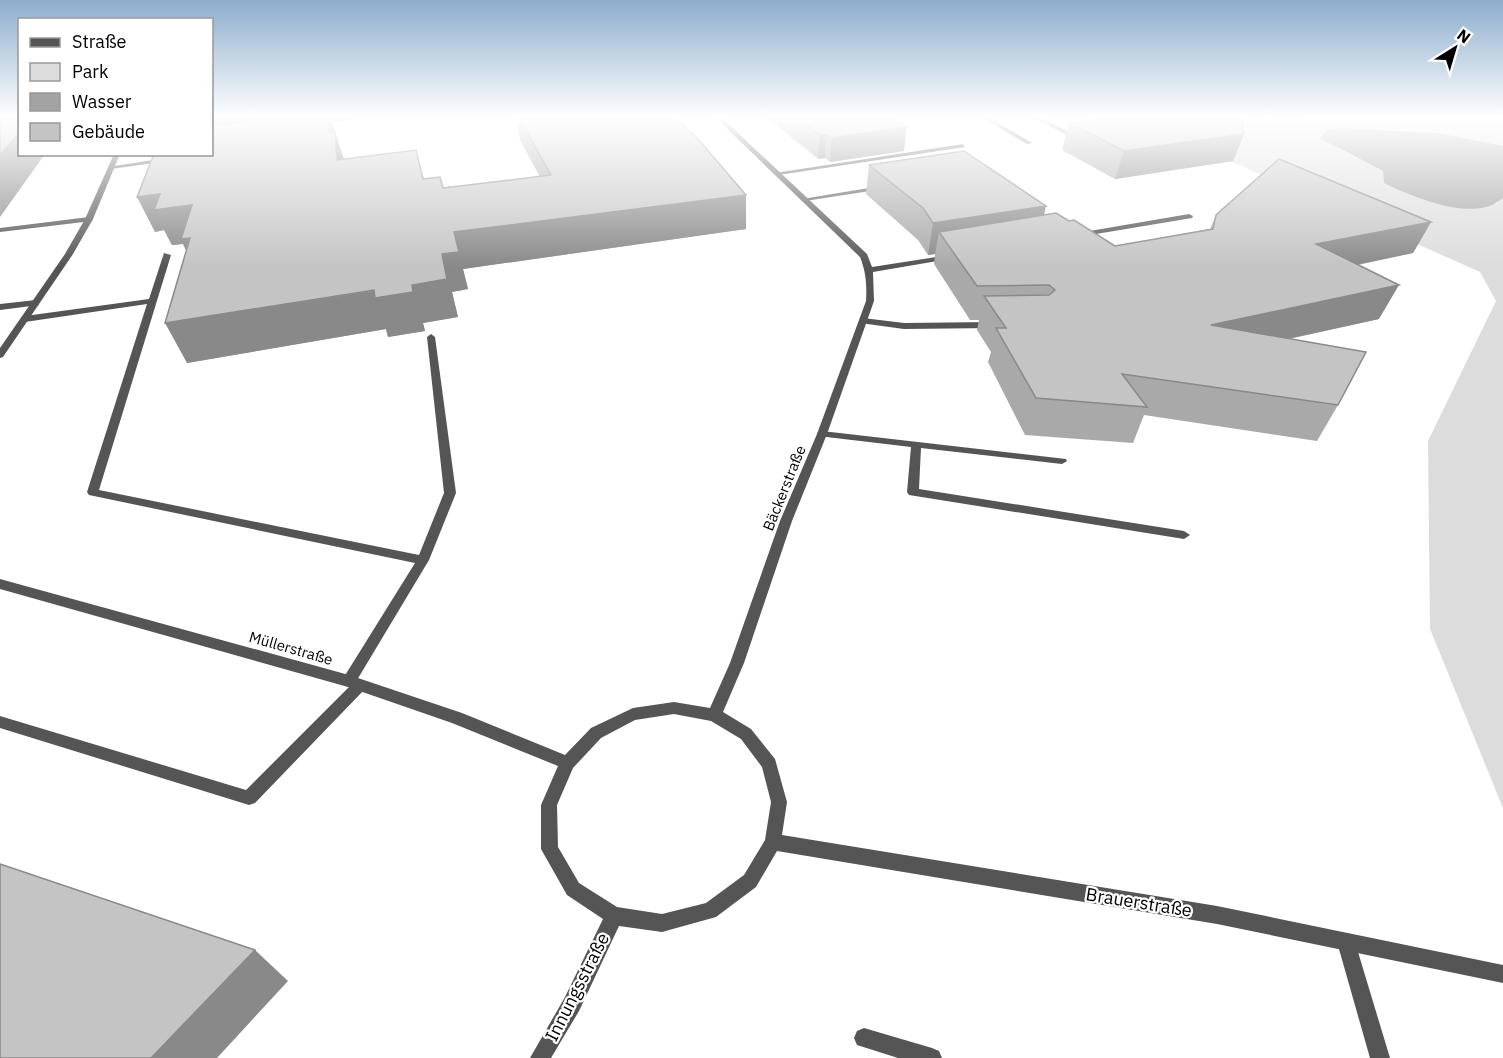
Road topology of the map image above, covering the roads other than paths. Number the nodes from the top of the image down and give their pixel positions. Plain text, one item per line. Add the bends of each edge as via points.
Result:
1 (111, 167) edge
2 (772, 167) edge
3 (817, 167) edge
4 (778, 173) junction
5 (885, 187) edge
6 (805, 199) junction
7 (1189, 216) dead end
8 (89, 219) junction
9 (0, 230) edge
10 (1074, 236) edge
11 (167, 255) dead end
12 (961, 255) edge
13 (870, 270) junction
14 (152, 302) junction
15 (36, 303) junction
16 (0, 307) edge
17 (25, 318) junction
18 (863, 321) junction
19 (1006, 325) edge
20 (431, 337) dead end
21 (0, 355) edge
22 (822, 434) junction
23 (916, 445) junction
24 (1062, 461) dead end
25 (1184, 535) dead end
26 (423, 560) junction
27 (0, 584) edge
28 (355, 683) junction
29 (714, 715) junction
30 (0, 722) edge
31 (567, 763) junction
32 (773, 842) junction
33 (614, 916) junction
34 (1346, 942) junction
35 (1503, 974) edge
36 (864, 1038) dead end
37 (540, 1058) edge
38 (932, 1058) edge
39 (1380, 1058) edge

1 - 8 street
2 - 4 street
3 - 4 street
4 - 6 street
5 - 6 street
6 - 13 street via 864,256
7 - 10 street
8 - 9 street
8 - 15 street
11 - 14 street
12 - 13 street
13 - 18 street, Bäckerstraße via 870,301
14 - 17 street
14 - 26 street via 93,492
15 - 16 street
15 - 17 street
17 - 21 street
18 - 19 street via 904,326
18 - 22 street, Bäckerstraße
20 - 26 street via 450,493
22 - 23 street
22 - 29 street, Bäckerstraße
23 - 24 street
23 - 25 street via 913,492
26 - 28 street
27 - 28 street, Müllerstraße
28 - 30 street via 249,798
28 - 31 street, Müllerstraße via 457,718
29 - 31 street, Innungsstraße via 674,708 633,714 596,733
29 - 32 street, Innungsstraße via 746,734 769,764 779,802
31 - 33 street, Innungsstraße via 549,805 550,849 573,890
32 - 33 street, Innungsstraße via 750,882 711,911 662,923
32 - 34 street, Brauerstraße via 1217,915
33 - 37 street, Innungsstraße via 572,1004
34 - 35 street, Brauerstraße
34 - 39 street
36 - 38 street

